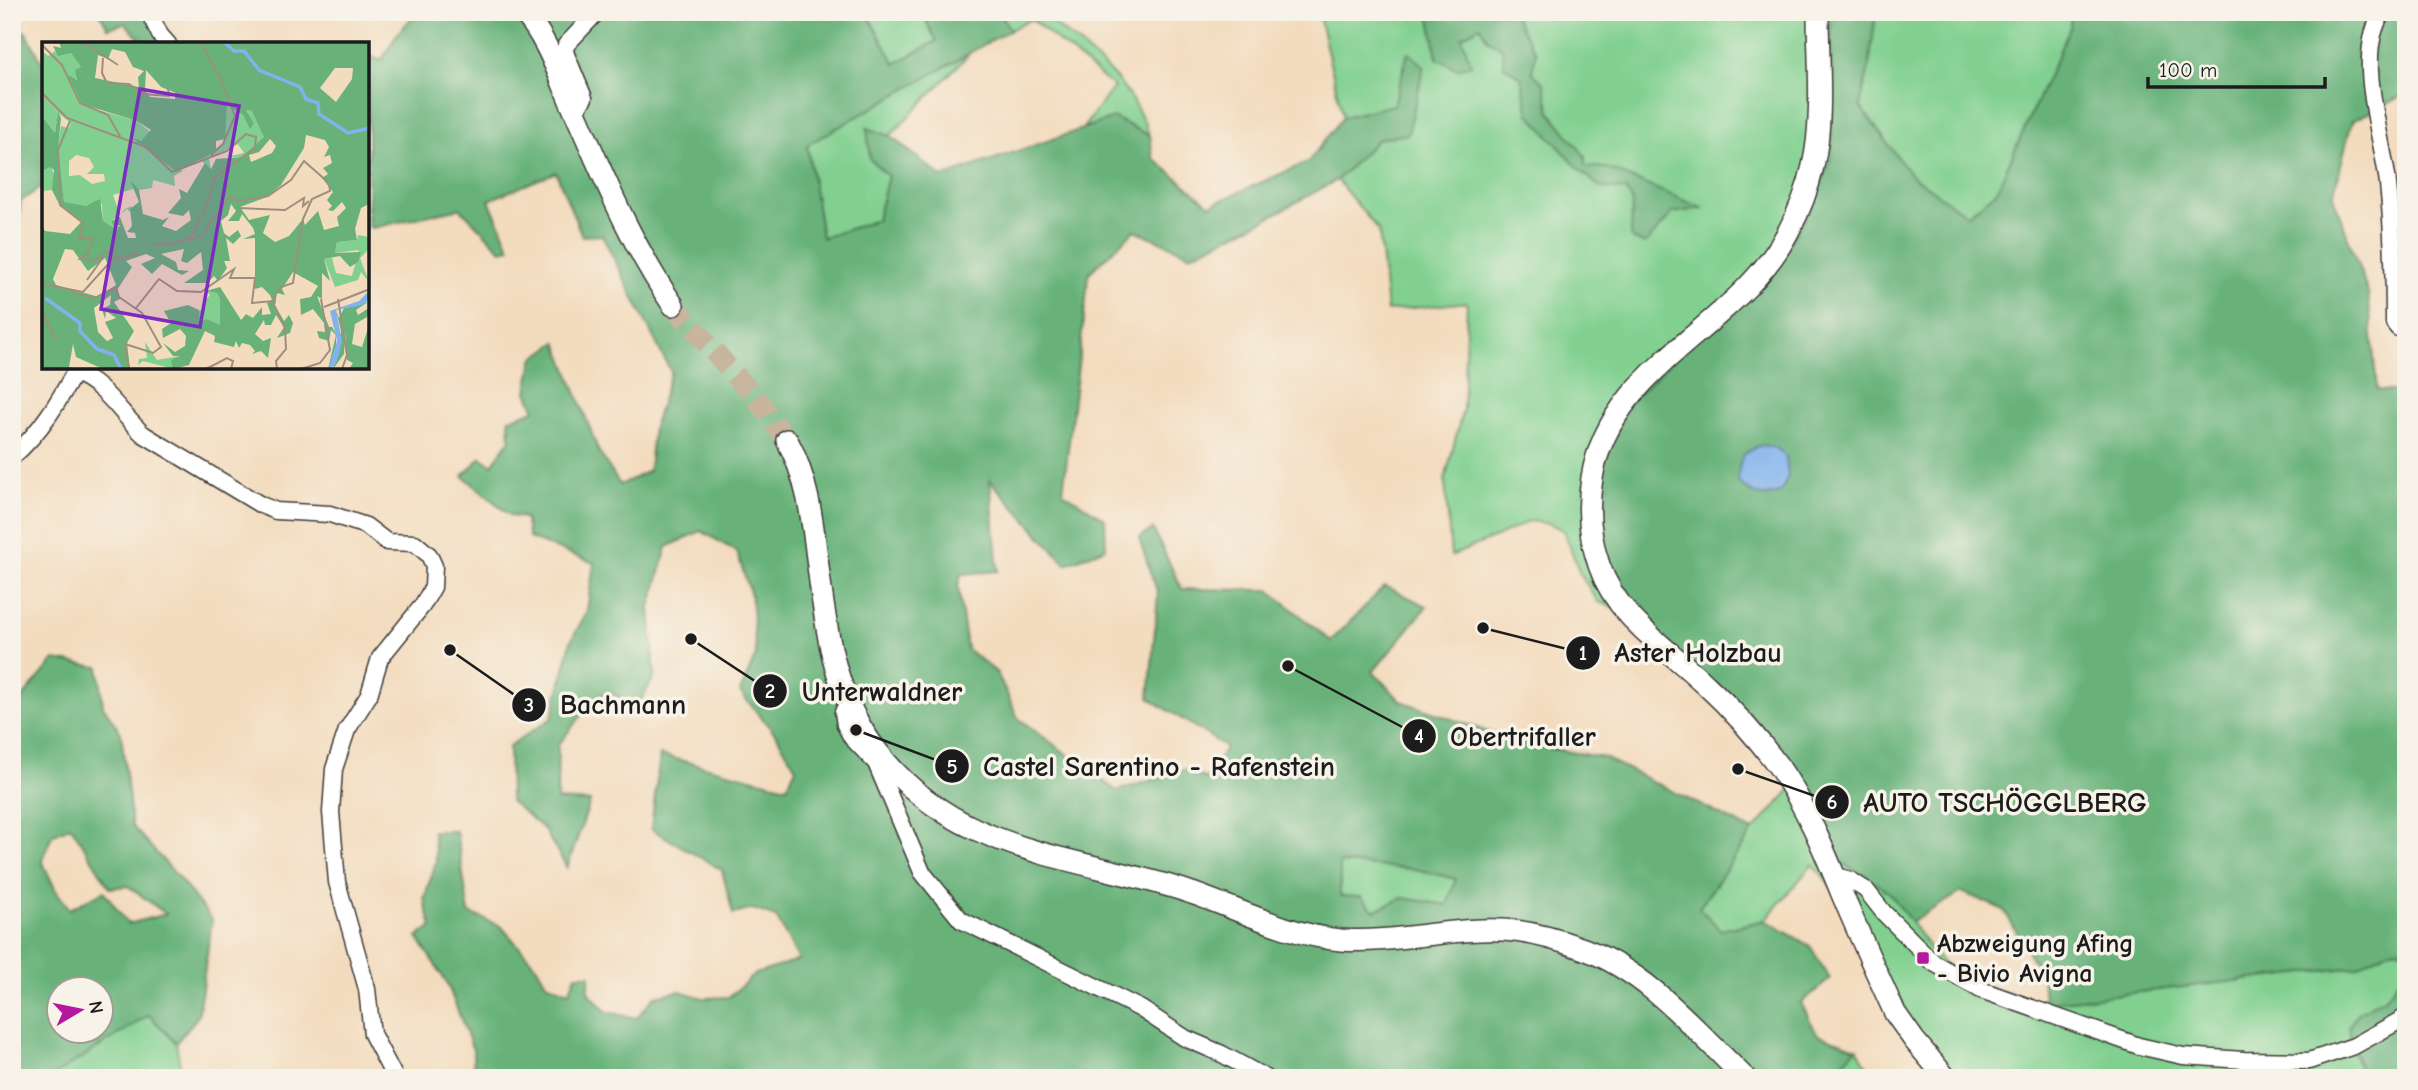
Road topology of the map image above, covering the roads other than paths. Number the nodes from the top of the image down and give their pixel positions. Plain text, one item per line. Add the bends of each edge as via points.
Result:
1 (149, 12) edge
2 (523, 12) edge
3 (597, 12) edge
4 (1818, 12) edge
5 (2383, 12) edge
6 (166, 42) edge
7 (575, 112) junction
8 (673, 305) tunnel mouth
9 (2406, 329) edge
10 (75, 370) edge
11 (787, 440) tunnel mouth
12 (12, 457) edge
13 (848, 702) junction
14 (1834, 875) junction
15 (2406, 1017) edge
16 (395, 1078) edge
17 (1266, 1078) edge
18 (1745, 1078) edge
19 (1946, 1078) edge

1 - 6 street
2 - 7 main road via 540,37
3 - 7 street via 566,45 584,98
4 - 14 main road via 1818,130 1814,166 1801,205 1776,252 1753,282 1623,404 1594,464 1588,516 1598,564 1623,610 1739,718 1777,765 1812,824
5 - 9 street via 2370,47 2372,89 2388,184 2394,323
7 - 8 main road via 634,242
10 - 12 street via 31,441
10 - 16 street via 143,434 261,505 276,511 330,514 366,526 387,542 415,542 432,559 433,587 380,658 369,695 347,730 334,769 331,812 337,882 367,989 372,1034
11 - 13 main road via 808,495 826,627
13 - 17 street via 843,712 845,725 876,763 922,872 961,920
13 - 18 main road via 871,742 903,779 951,817 1004,842 1185,891 1281,926 1337,940 1513,931 1564,942 1631,972
14 - 15 street via 1866,890 1925,956 1957,978 2159,1052 2309,1061 2354,1046
14 - 19 main road via 1895,1013

